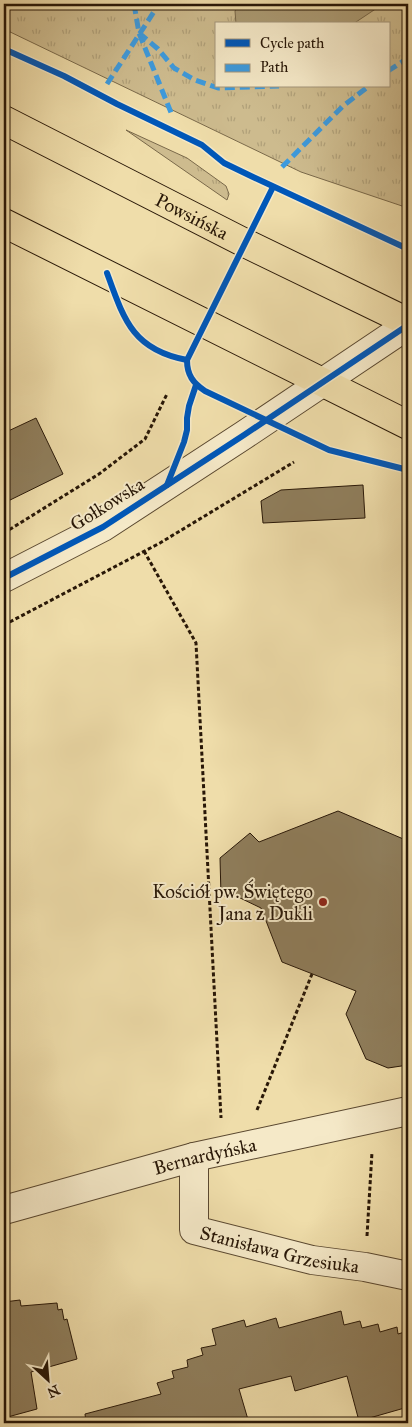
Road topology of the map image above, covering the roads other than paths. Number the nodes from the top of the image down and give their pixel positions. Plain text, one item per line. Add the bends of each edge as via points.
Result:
1 (4, 120) edge
2 (4, 222) edge
3 (408, 323) edge
4 (323, 382) junction
5 (408, 425) edge
6 (4, 578) edge
7 (408, 1111) edge
8 (194, 1157) junction
9 (4, 1210) edge
10 (408, 1276) edge

1 - 3 main road, Powsińska
2 - 4 main road
3 - 4 street, Gołkowska
4 - 5 main road
4 - 6 street, Gołkowska via 103,527
7 - 8 street, Bernardyńska
8 - 9 street, Bernardyńska
8 - 10 street, Stanisława Grzesiuka via 194,1230 312,1260

